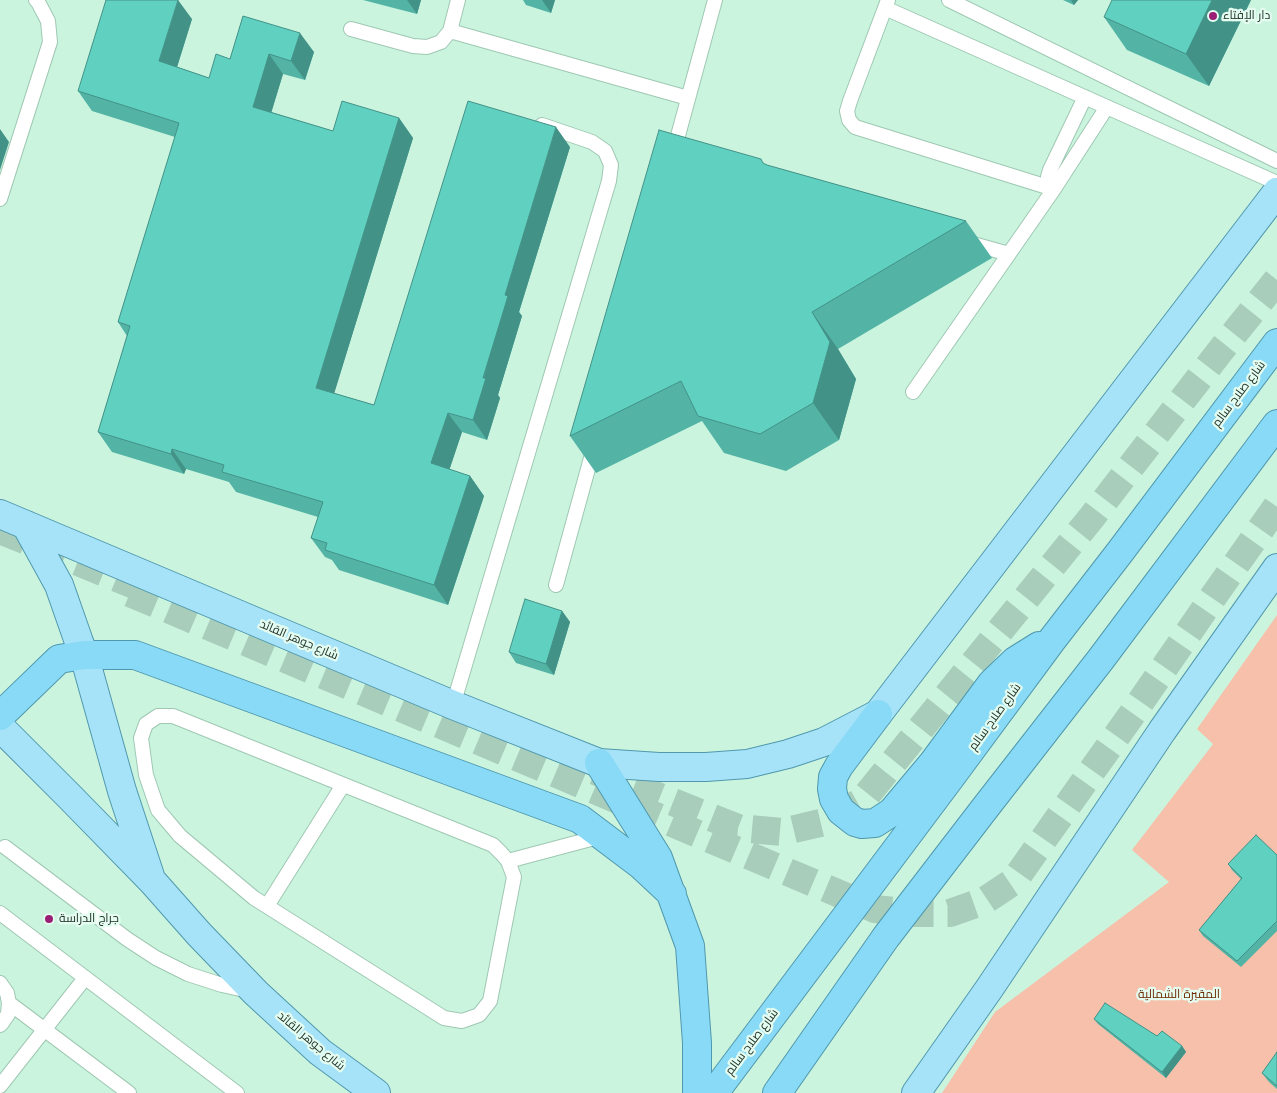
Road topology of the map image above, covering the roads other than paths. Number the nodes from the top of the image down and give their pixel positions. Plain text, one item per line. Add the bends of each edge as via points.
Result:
1 (36, 0) edge
2 (458, 0) edge
3 (715, 0) edge
4 (949, 0) edge
5 (887, 4) edge
6 (351, 28) dead end
7 (450, 31) junction
8 (1085, 97) junction
9 (688, 98) junction
10 (1107, 107) junction
11 (1171, 109) junction
12 (530, 121) edge
13 (1160, 131) junction
14 (1277, 161) edge
15 (671, 162) edge
16 (1277, 182) edge
17 (1054, 189) junction
18 (1277, 192) edge
19 (0, 199) edge
20 (953, 239) dead end
21 (1009, 254) junction
22 (1277, 343) edge
23 (913, 392) dead end
24 (1277, 424) edge
25 (598, 432) edge
26 (0, 514) edge
27 (26, 525) junction
28 (1277, 568) edge
29 (556, 585) dead end
30 (1052, 640) junction
31 (84, 655) junction
32 (453, 705) junction
33 (878, 714) junction
34 (0, 716) edge
35 (0, 727) edge
36 (599, 763) junction
37 (343, 785) junction
38 (602, 836) junction
39 (5, 847) dead end
40 (508, 861) junction
41 (153, 882) junction
42 (672, 894) junction
43 (267, 906) junction
44 (0, 913) edge
45 (85, 978) junction
46 (0, 982) edge
47 (256, 993) junction
48 (9, 1003) junction
49 (0, 1025) edge
50 (44, 1030) junction
51 (3, 1086) edge
52 (130, 1093) edge
53 (237, 1093) edge
54 (376, 1093) edge
55 (697, 1093) edge
56 (714, 1093) edge
57 (777, 1093) edge
58 (916, 1093) edge

1 - 19 lane via 48,20 50,42
2 - 7 lane
3 - 9 lane
4 - 11 lane
5 - 8 lane
5 - 17 lane via 846,111 848,120 856,127
6 - 7 lane via 427,47 441,42
7 - 9 lane
8 - 10 lane
8 - 17 lane via 1050,170 1048,177
9 - 15 lane
10 - 13 lane
10 - 17 lane
11 - 13 lane
11 - 14 lane
12 - 32 lane via 592,142 605,151 611,166
13 - 16 lane
17 - 21 lane
18 - 33 main road
20 - 21 lane
21 - 23 lane
22 - 30 highway, شارع صلاح سالم
24 - 57 highway via 1101,660 886,937
25 - 29 lane
26 - 27 main road, شارع جوهر القائد
27 - 31 main road via 59,585
27 - 32 main road, شارع جوهر القائد
28 - 58 main road
30 - 33 highway via 1015,661 999,676 892,812 875,823 862,824 841,811 834,799 833,777
30 - 56 highway, شارع صلاح سالم
31 - 34 highway via 59,659
31 - 38 highway via 135,656 580,819
31 - 41 main road via 122,791
32 - 36 main road, شارع جوهر القائد
33 - 36 main road, شارع جوهر القائد via 824,742 747,764 659,767
35 - 41 main road, شارع جوهر القائد
36 - 42 highway via 658,858
37 - 40 lane via 493,845
37 - 43 lane
37 - 43 lane via 173,716 158,716 146,724 141,738 142,747 146,775 158,810 180,836
38 - 40 lane
38 - 42 highway via 641,865
39 - 47 lane via 156,958 197,977
40 - 43 lane via 514,877 490,1001 479,1015 462,1021 444,1018
41 - 47 main road, شارع جوهر القائد
42 - 55 highway via 690,946
44 - 45 lane
45 - 50 lane
45 - 53 lane
46 - 48 lane
47 - 54 main road, شارع جوهر القائد via 320,1052
48 - 49 lane via 8,1014
48 - 50 lane
50 - 51 lane
50 - 52 lane

